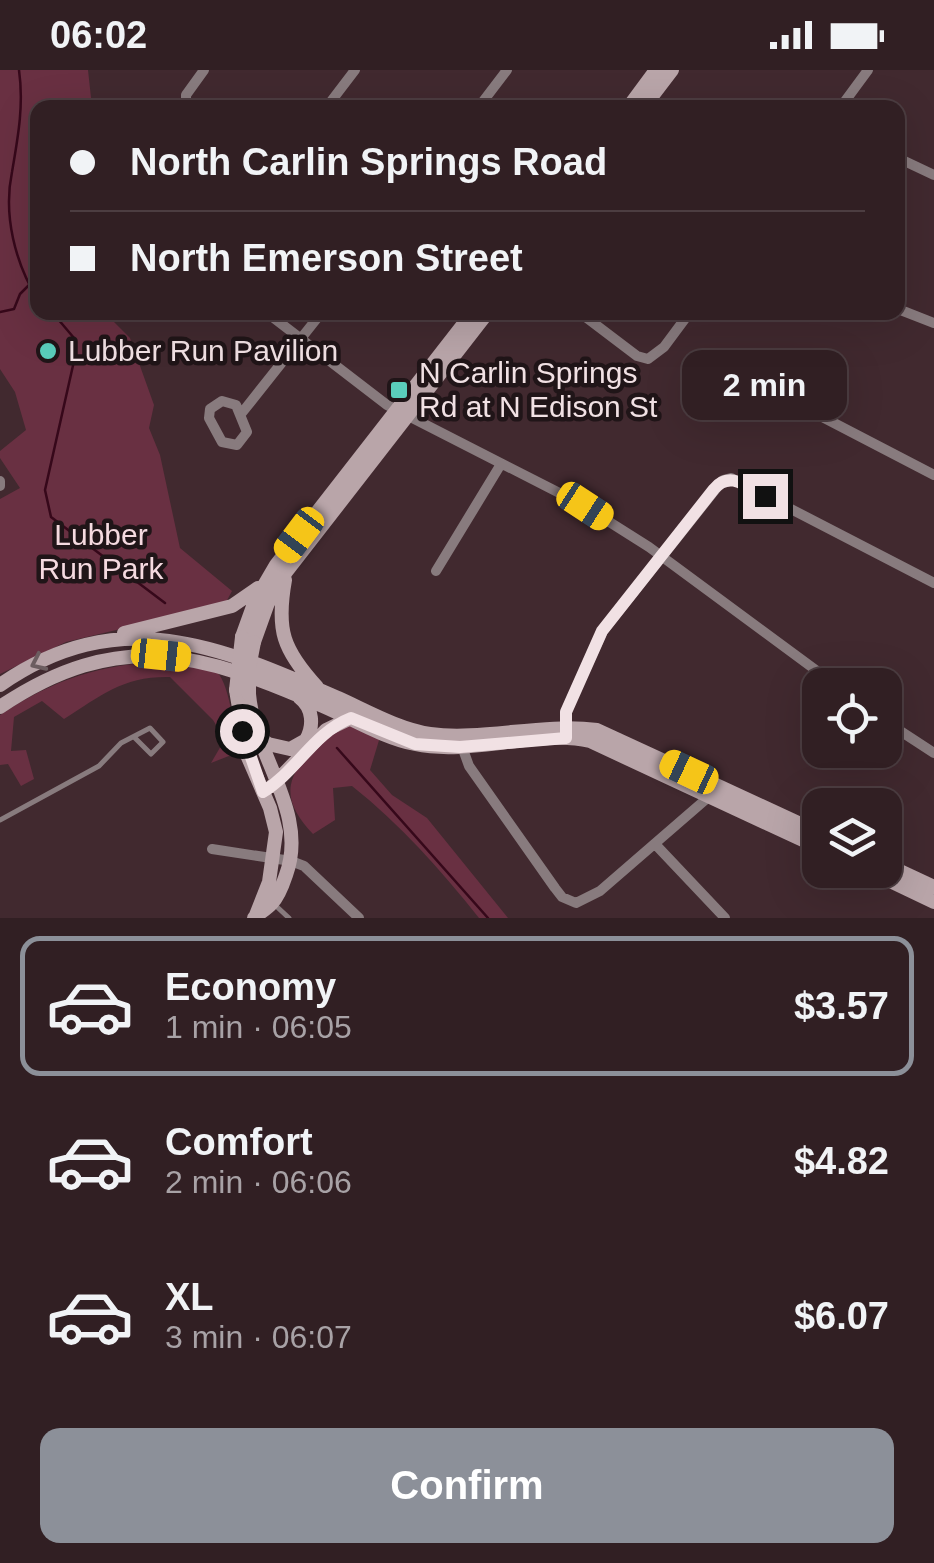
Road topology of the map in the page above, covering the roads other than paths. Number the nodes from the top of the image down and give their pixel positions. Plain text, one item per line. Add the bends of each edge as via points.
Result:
1 (204, 70) edge
2 (355, 70) edge
3 (507, 70) edge
4 (656, 70) edge
5 (672, 70) edge
6 (868, 70) edge
7 (186, 100) edge
8 (332, 100) edge
9 (484, 100) edge
10 (634, 100) edge
11 (649, 100) edge
12 (846, 100) edge
13 (905, 162) edge
14 (934, 176) edge
15 (905, 312) edge
16 (277, 320) edge
17 (316, 320) edge
18 (467, 320) edge
19 (481, 320) edge
20 (589, 320) edge
21 (684, 320) edge
22 (934, 323) edge
23 (302, 339) junction
24 (782, 396) dead end
25 (403, 412) junction
26 (241, 414) junction
27 (501, 464) junction
28 (934, 475) edge
29 (662, 556) junction
30 (286, 572) junction
31 (436, 572) dead end
32 (266, 581) junction
33 (934, 583) edge
34 (248, 639) junction
35 (94, 643) junction
36 (813, 668) edge
37 (0, 685) edge
38 (321, 691) junction
39 (242, 692) junction
40 (291, 692) junction
41 (0, 707) edge
42 (351, 718) junction
43 (567, 732) junction
44 (902, 732) edge
45 (134, 736) junction
46 (257, 736) junction
47 (460, 741) junction
48 (934, 752) edge
49 (270, 788) junction
50 (715, 791) junction
51 (0, 820) edge
52 (802, 827) edge
53 (802, 838) edge
54 (655, 844) junction
55 (212, 849) dead end
56 (274, 860) junction
57 (291, 861) junction
58 (902, 872) edge
59 (902, 887) edge
60 (934, 887) edge
61 (273, 902) junction
62 (934, 902) edge
63 (255, 917) edge
64 (289, 918) edge
65 (359, 918) edge
66 (726, 918) edge

1 - 7 street
2 - 8 street
3 - 9 street
4 - 10 main road
5 - 11 main road
6 - 12 street
13 - 14 street
15 - 22 street
16 - 23 street
17 - 23 street
18 - 25 main road
19 - 25 main road
20 - 21 street via 648,359
23 - 25 street
23 - 26 street
24 - 28 street
25 - 27 street
25 - 30 main road
25 - 32 main road
26 - 26 street via 230,401 210,409 209,418 229,446 247,432
27 - 29 street via 585,506
27 - 31 street
29 - 33 street via 728,478
29 - 36 street
29 - 43 street via 602,631 566,712
30 - 34 main road
30 - 38 main road via 283,638
32 - 34 main road
32 - 35 main road via 232,606
34 - 39 main road, bridge
35 -> 37 main road
35 - 38 main road via 154,638 204,645
38 - 47 main road via 410,729
39 - 46 main road
39 - 49 main road via 248,755
40 - 41 main road via 192,658 142,655 61,672
40 - 42 main road
40 - 46 main road via 310,710 306,740 290,749
42 - 47 main road via 415,744
42 - 49 main road via 326,730
43 - 47 main road
43 - 50 main road
44 - 48 street
45 - 45 lane via 151,754 163,742 150,728
45 - 51 lane via 99,766
46 - 49 main road
47 - 54 street via 469,766 562,897 576,903 600,891
49 - 56 main road
49 - 57 main road via 292,829
50 - 52 main road
50 - 53 main road
50 - 54 street
54 - 66 street
55 - 56 street
56 - 57 street
56 - 63 main road
57 - 61 main road
57 - 65 street via 310,870
58 - 60 main road
59 - 62 main road
61 - 63 main road
61 - 64 lane

